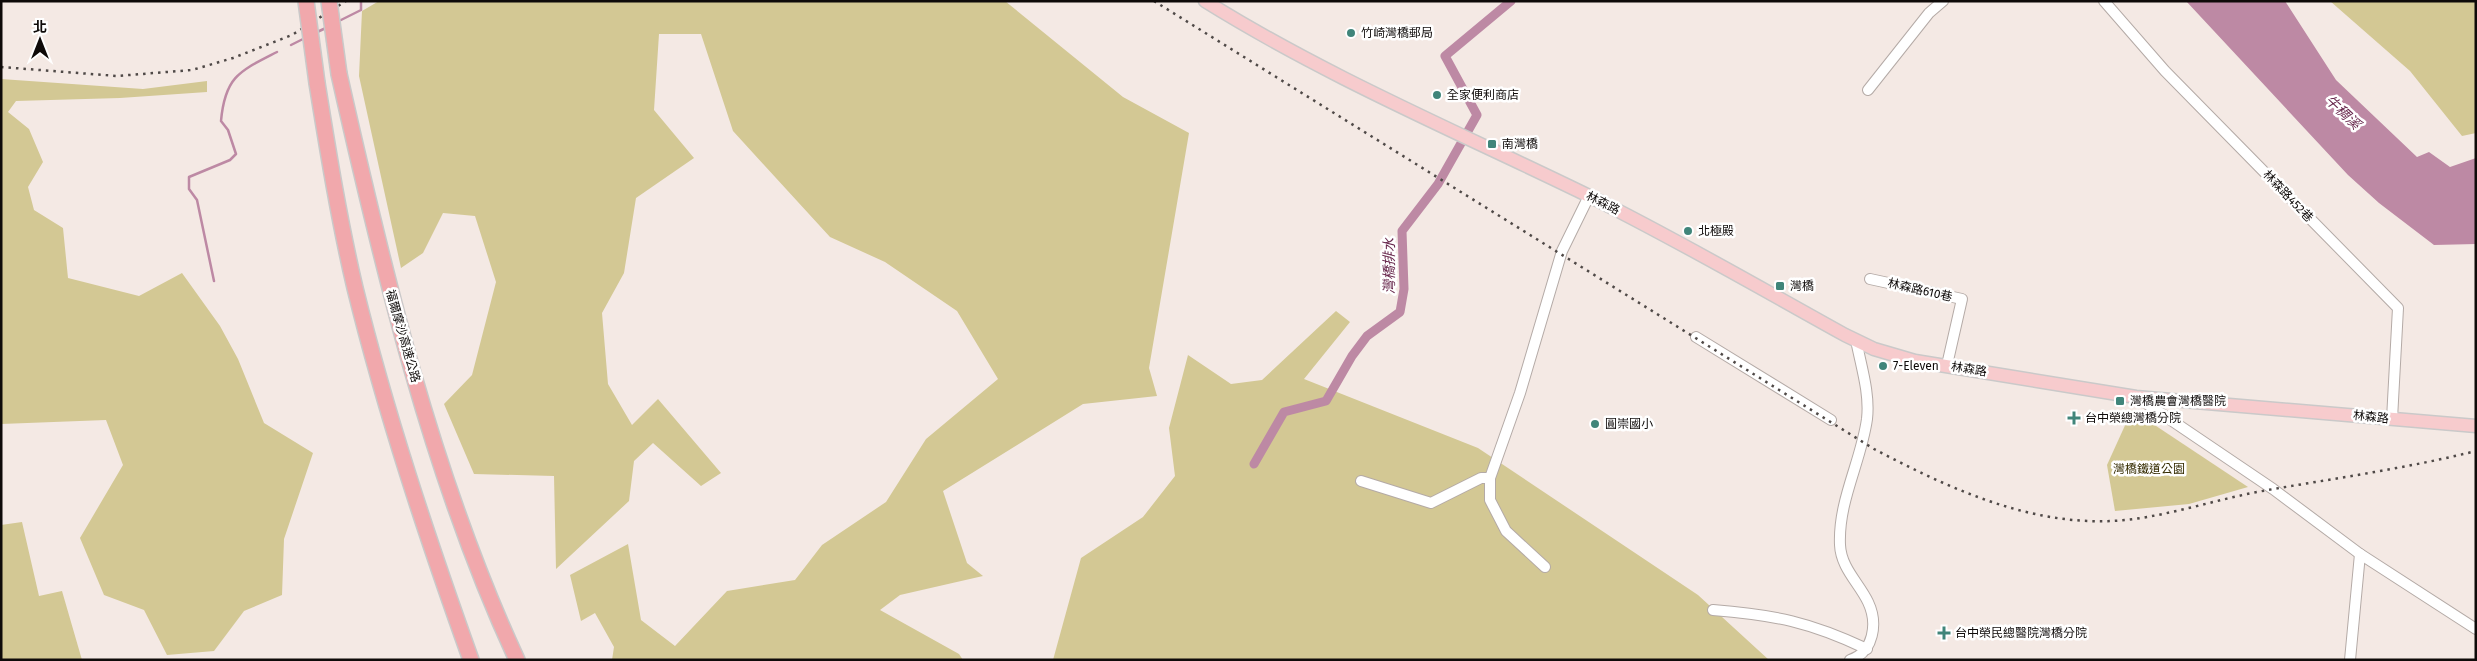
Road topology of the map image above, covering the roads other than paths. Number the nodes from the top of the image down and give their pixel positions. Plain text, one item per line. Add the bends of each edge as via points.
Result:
1 (306, 1) edge
2 (329, 1) edge
3 (1205, 1) edge
4 (1943, 1) edge
5 (2104, 1) edge
6 (1868, 90) dead end
7 (1588, 196) junction
8 (1870, 278) dead end
9 (1696, 337) dead end
10 (1856, 340) junction
11 (1947, 365) junction
12 (2136, 397) junction
13 (2392, 419) junction
14 (1831, 420) dead end
15 (2476, 426) edge
16 (1490, 478) junction
17 (1361, 481) dead end
18 (2360, 554) junction
19 (1545, 567) dead end
20 (1713, 610) dead end
21 (2476, 630) edge
22 (1867, 649) junction
23 (471, 660) edge
24 (517, 660) edge
25 (1850, 660) edge
26 (2350, 660) edge

1 - 23 highway, bridge via 335,192 358,297 391,421
2 - 24 highway, 福爾摩沙高速公路, bridge via 339,74 386,276 454,499
3 - 7 main road, 林森路 via 1314,64
4 - 6 street via 1929,13
5 - 13 street, 林森路452巷 via 2166,71 2398,308
7 - 10 main road, 林森路
7 - 16 street via 1562,251 1520,393
8 - 11 street, 林森路610巷 via 1962,299
9 - 14 street
10 - 11 main road, 林森路 via 1874,349
10 - 22 street via 1867,396 1867,419 1841,518 1840,547 1847,570 1869,603 1874,631
11 - 12 main road, 林森路
12 - 13 main road, 林森路
12 - 18 street via 2274,489
13 - 15 main road, 林森路
16 - 17 street via 1481,478 1431,503
16 - 19 street via 1490,500 1506,531
18 - 21 street
18 - 26 street
20 - 22 street via 1792,620 1831,632
22 - 25 street

